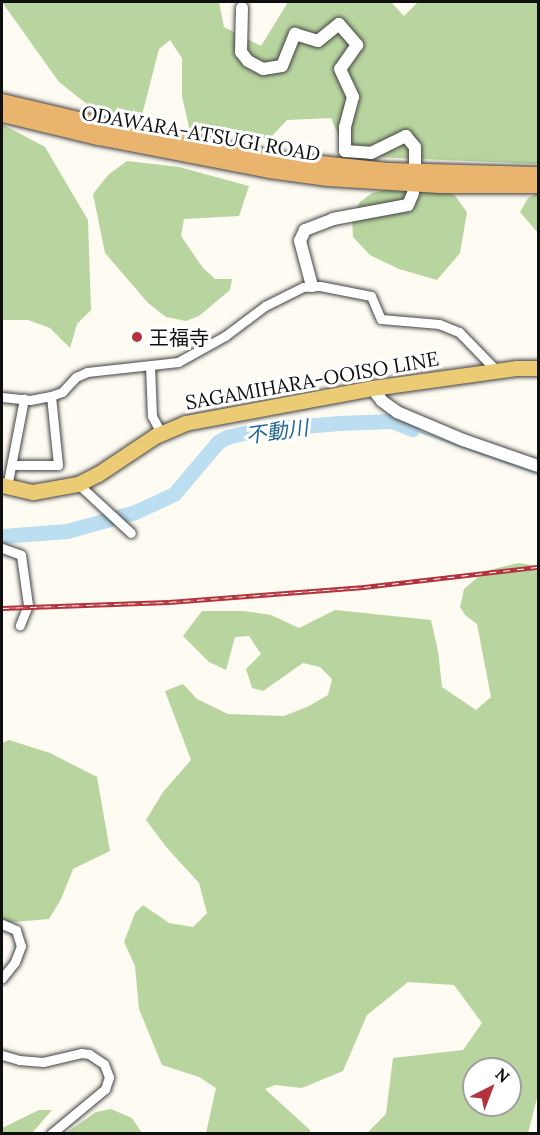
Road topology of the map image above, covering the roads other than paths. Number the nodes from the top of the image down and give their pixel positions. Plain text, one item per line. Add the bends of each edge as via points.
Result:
1 (242, 9) dead end
2 (2, 101) edge
3 (2, 114) edge
4 (414, 165) dead end
5 (538, 174) edge
6 (538, 185) edge
7 (413, 193) dead end
8 (312, 286) junction
9 (150, 365) junction
10 (538, 368) edge
11 (496, 370) junction
12 (372, 388) junction
13 (51, 396) junction
14 (2, 398) edge
15 (24, 399) junction
16 (161, 433) junction
17 (12, 465) junction
18 (538, 466) edge
19 (78, 484) junction
20 (4, 486) edge
21 (131, 534) dead end
22 (2, 548) edge
23 (20, 625) dead end
24 (2, 924) edge
25 (2, 978) edge
26 (2, 1054) edge
27 (51, 1134) edge

1 - 4 street via 241,52 263,69 282,66 295,34 318,41 339,24 357,45 340,69 353,97 345,127 345,151 371,153 405,136 415,147
2 - 5 highway, ODAWARA-ATSUGI ROAD via 272,158 388,170
3 - 6 highway, ODAWARA-ATSUGI ROAD via 109,140 269,170 439,185
7 - 8 street via 408,205 333,219 305,230 300,241
8 - 9 street via 265,306 225,336 178,362
8 - 11 street via 371,296 381,319 439,324 459,332
9 - 13 street via 87,372
9 - 16 street via 152,416
10 - 11 main road, SAGAMIHARA-OOISO LINE
11 - 12 main road, SAGAMIHARA-OOISO LINE
12 - 16 main road, SAGAMIHARA-OOISO LINE via 205,419
12 - 18 street via 397,412
13 - 15 street
13 - 17 street via 58,465
14 - 15 street
15 - 17 street
16 - 19 main road, SAGAMIHARA-OOISO LINE
17 - 20 street
19 - 20 main road, SAGAMIHARA-OOISO LINE via 33,492
19 - 21 street
22 - 23 street via 21,555 28,605
24 - 25 street via 16,930 21,946 15,962
26 - 27 street via 43,1062 81,1053 104,1064 109,1077 105,1089

